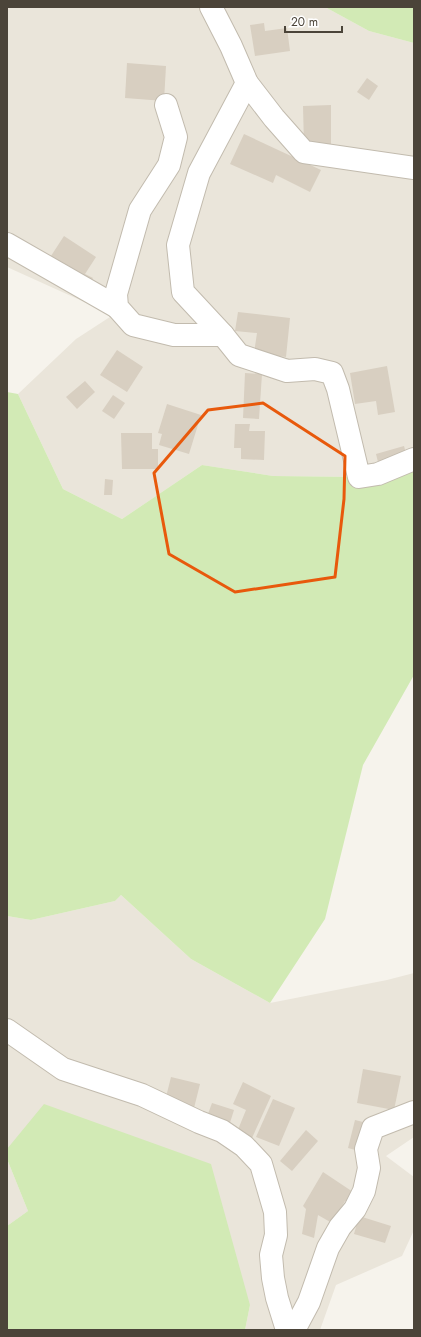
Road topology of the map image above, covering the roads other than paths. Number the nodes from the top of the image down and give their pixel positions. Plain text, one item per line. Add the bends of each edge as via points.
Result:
1 (211, 7) edge
2 (247, 83) junction
3 (166, 105) dead end
4 (414, 168) edge
5 (7, 244) edge
6 (117, 307) junction
7 (223, 335) junction
8 (414, 459) edge
9 (7, 1030) edge
10 (414, 1112) edge
11 (287, 1330) edge
12 (294, 1330) edge

1 - 2 street
2 - 4 street via 304,152
2 - 7 street via 199,173 178,245 184,292
3 - 6 street via 176,137 169,165 140,210 116,294
5 - 6 street
6 - 7 street via 133,325 174,335
7 - 8 street via 239,355 259,362 287,371 315,369 332,373 359,477 378,474
9 - 11 street via 63,1069 142,1095 222,1131 244,1146 261,1164 275,1212 276,1235 270,1255 277,1298
10 - 12 street via 373,1128 366,1149 369,1168 364,1191 356,1209 340,1227 328,1248 309,1302

